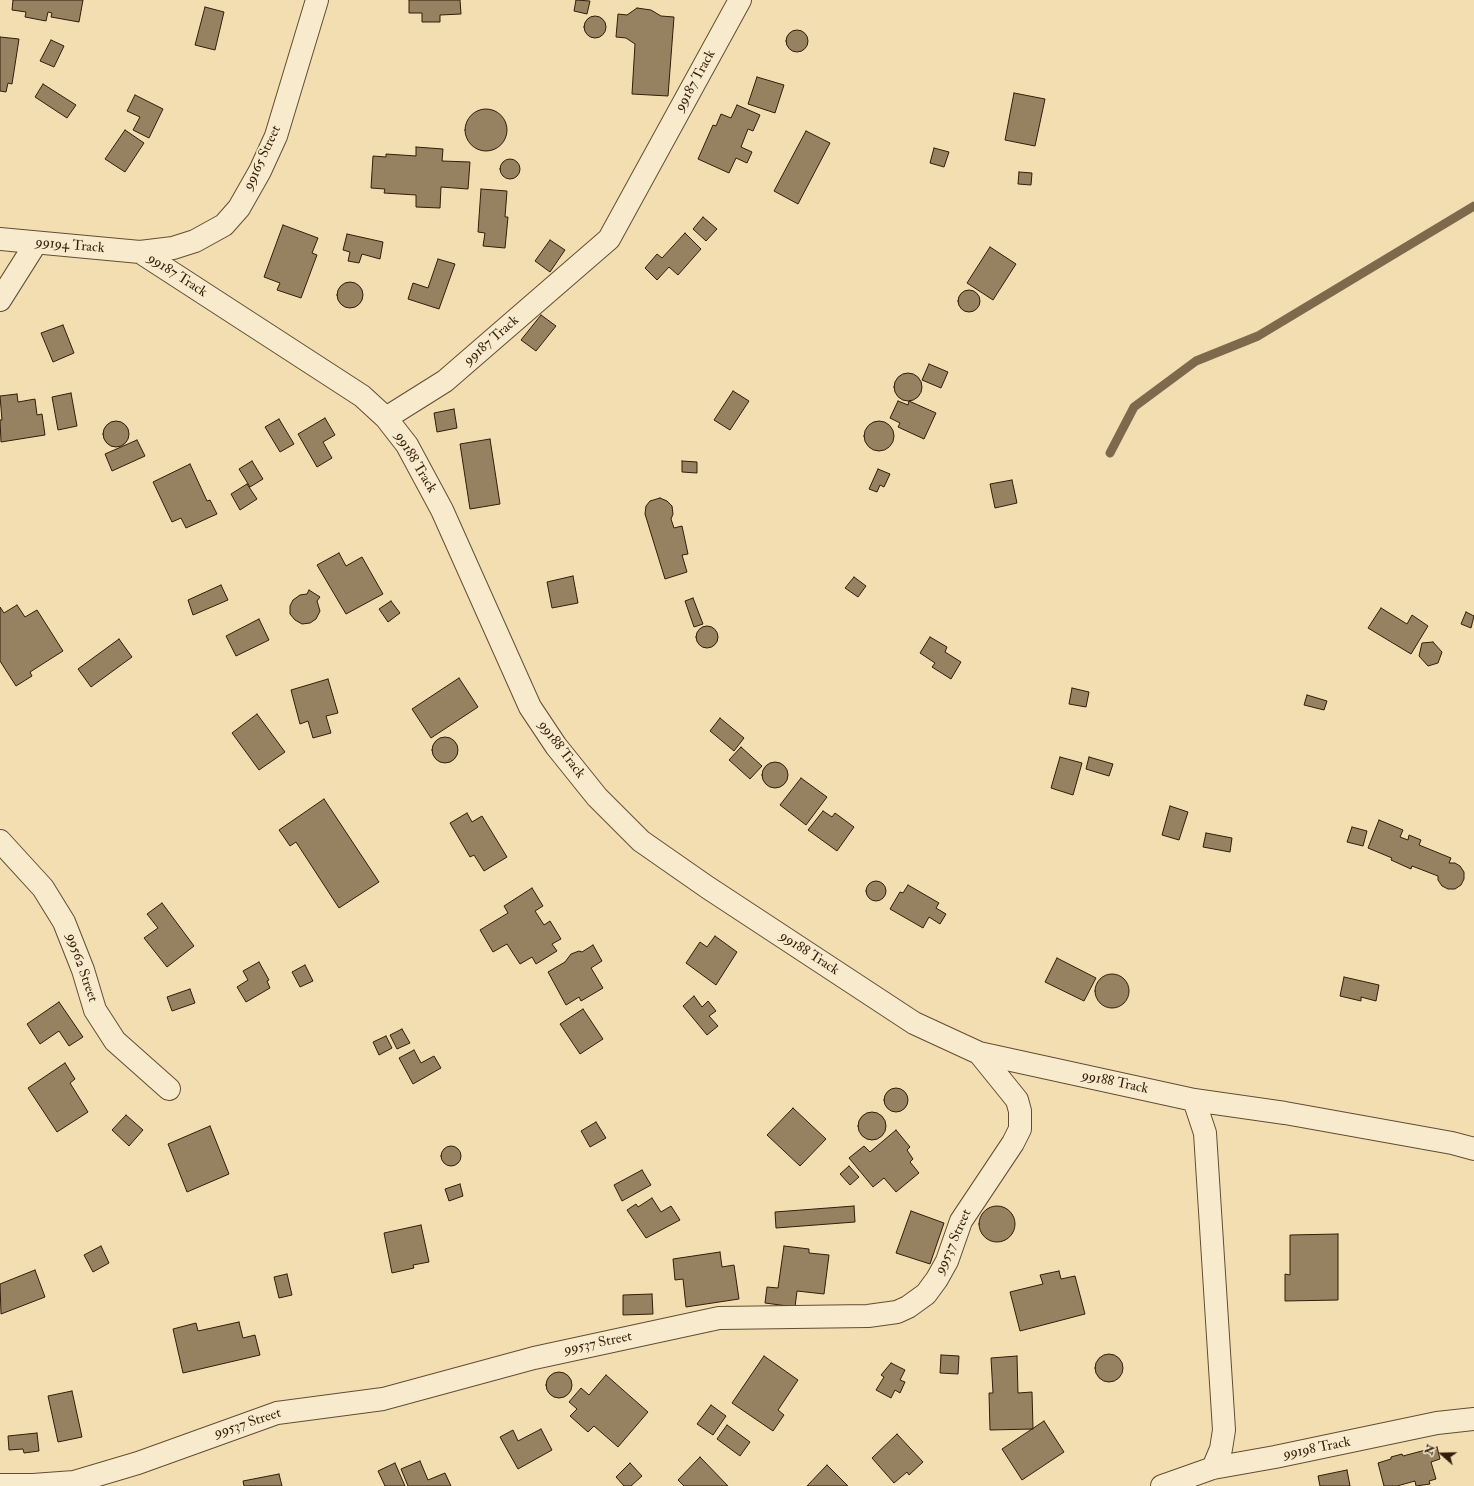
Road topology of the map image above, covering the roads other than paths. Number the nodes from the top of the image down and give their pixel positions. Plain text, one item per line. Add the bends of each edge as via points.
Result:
1 (317, 0) edge
2 (740, 0) edge
3 (0, 239) edge
4 (36, 243) junction
5 (140, 252) junction
6 (0, 300) edge
7 (386, 418) junction
8 (0, 841) edge
9 (979, 1053) junction
10 (169, 1089) dead end
11 (1194, 1100) junction
12 (1474, 1149) edge
13 (1474, 1419) edge
14 (1213, 1468) junction
15 (0, 1486) edge
16 (1162, 1486) edge

1 - 5 street, 99165 Street via 276,136 239,208 224,224 194,241 173,248
2 - 7 street, 99187 Track via 609,239 446,381
3 - 4 street, 99194 Track
4 - 5 street, 99194 Track
4 - 6 street
5 - 7 street, 99187 Track via 362,396
7 - 9 street, 99188 Track via 406,445 442,510 530,707 556,746 597,797 641,841 713,891 914,1023
8 - 10 street, 99562 Street via 43,888 64,922 84,970 95,1010 115,1041
9 - 11 street, 99188 Track
9 - 15 street, 99537 Street via 1017,1100 1020,1129 961,1221 947,1261 937,1279 926,1294 897,1312 868,1316 719,1318 534,1358 383,1399 277,1412 138,1463 74,1482
11 - 12 street, 99188 Track via 1308,1117
11 - 14 street via 1205,1133 1224,1430 1222,1449
13 - 14 street, 99198 Track via 1436,1423
14 - 16 street, 99198 Track

